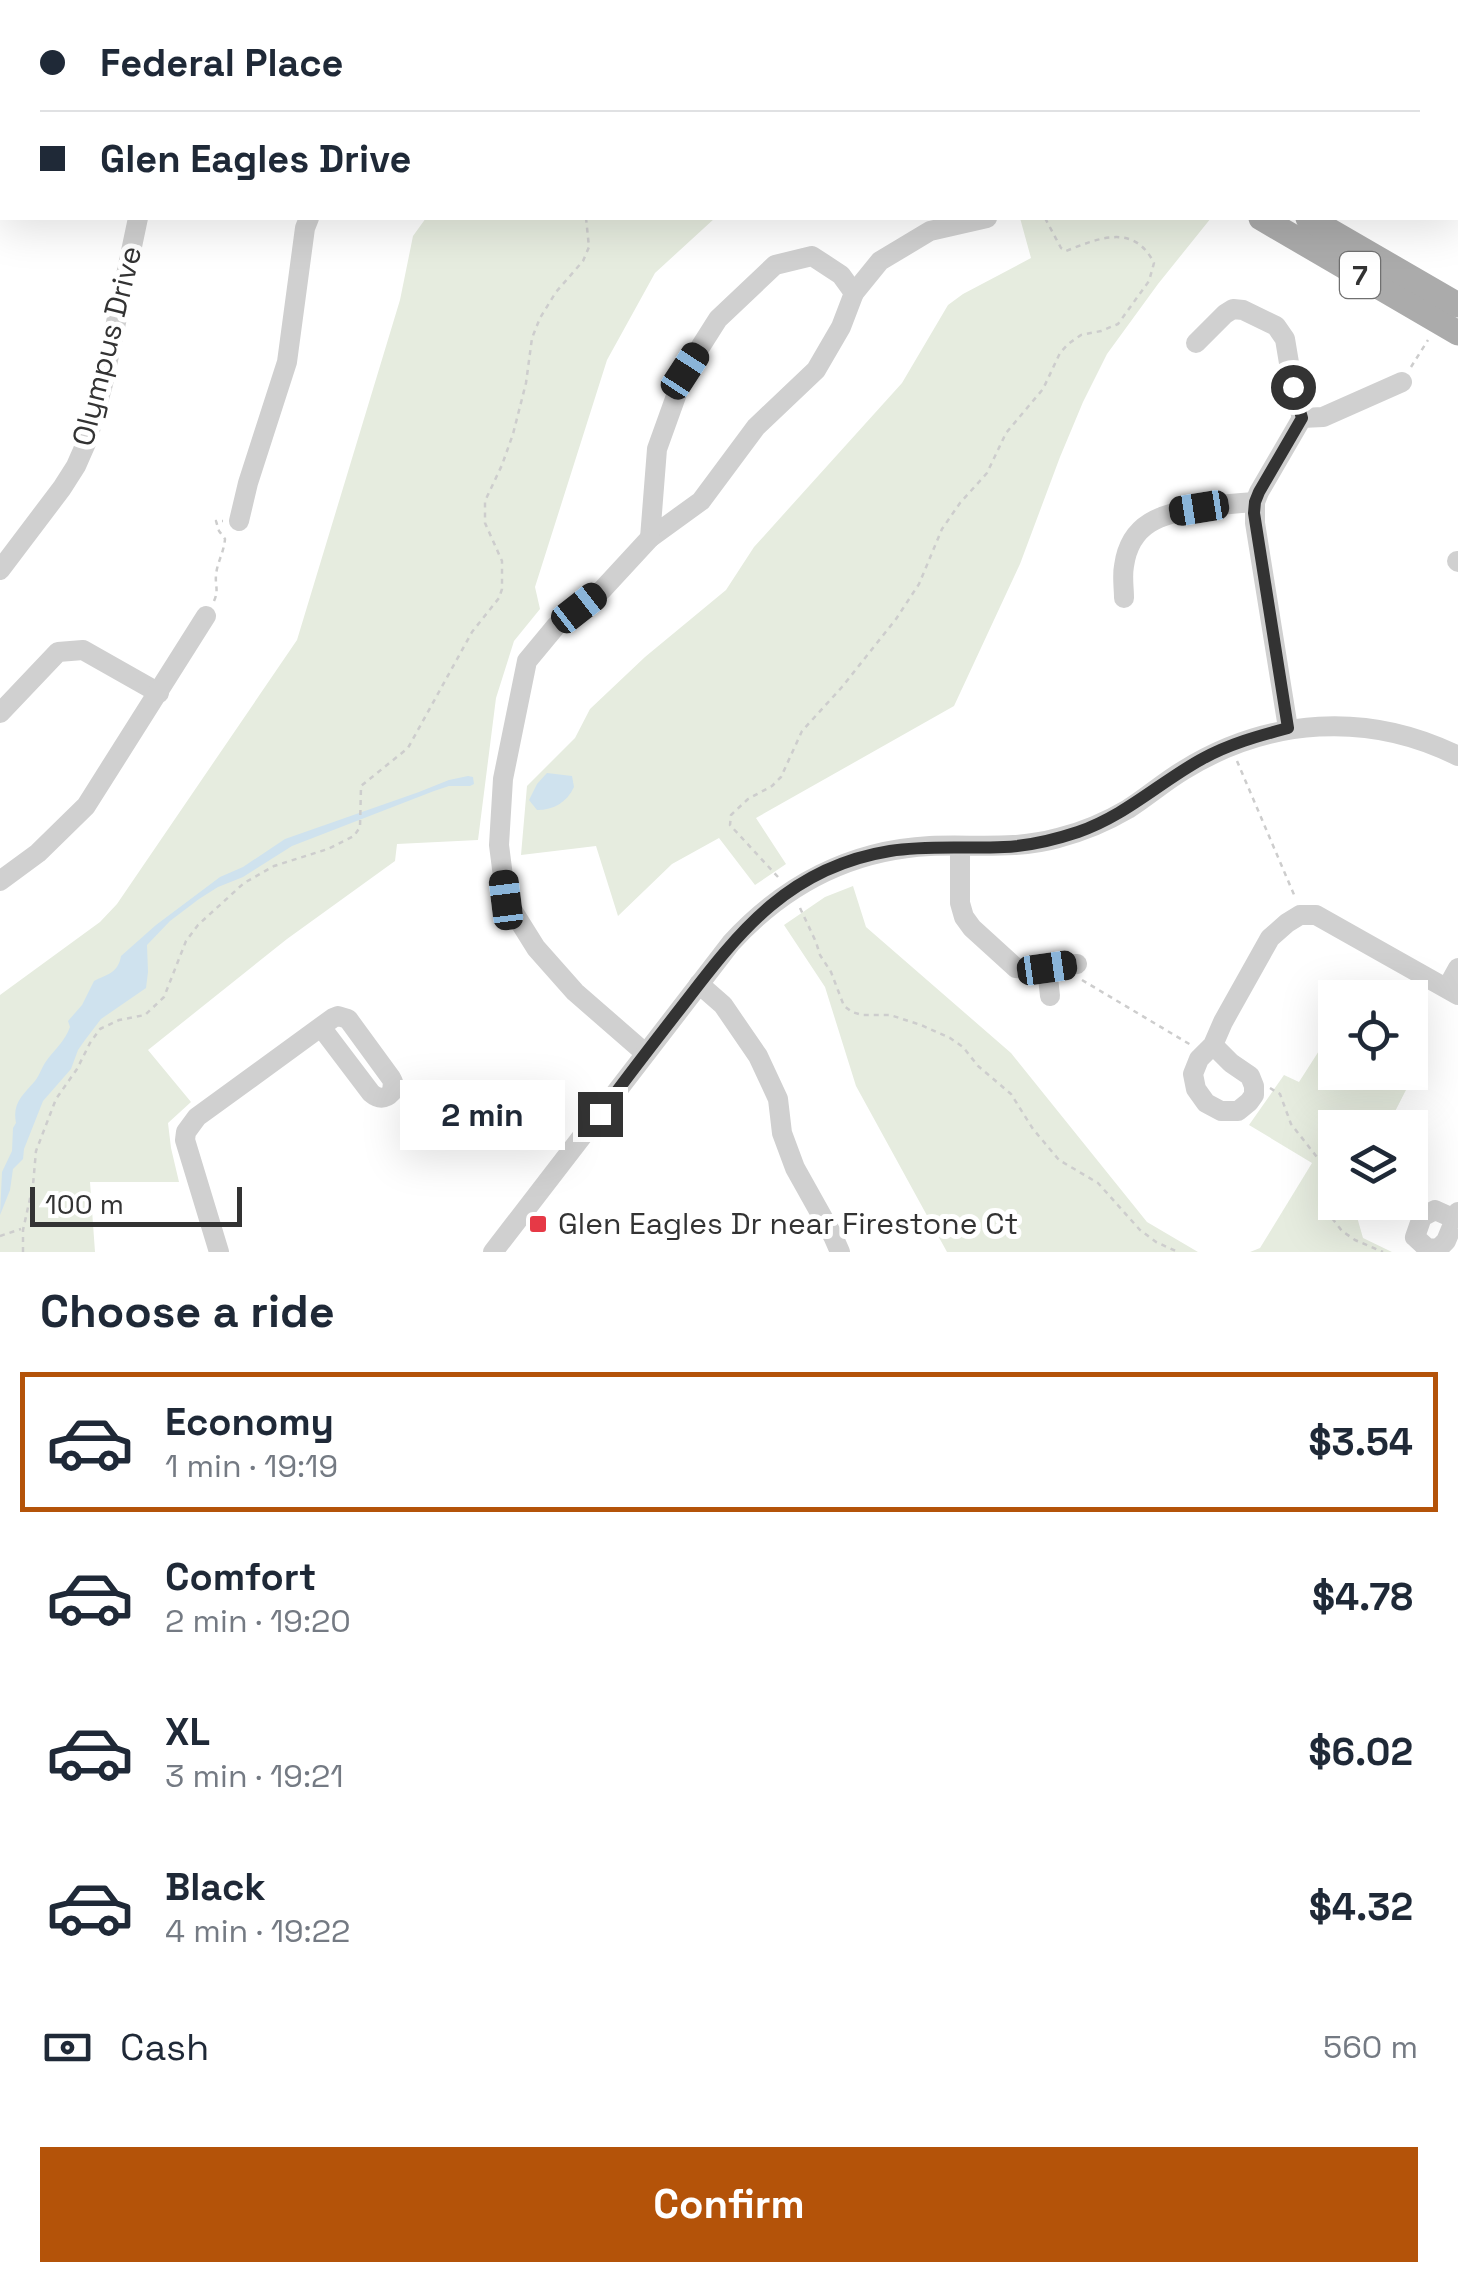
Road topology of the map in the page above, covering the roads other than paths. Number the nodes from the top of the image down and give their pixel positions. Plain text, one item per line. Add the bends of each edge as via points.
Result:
1 (138, 220) edge
2 (308, 220) edge
3 (978, 220) edge
4 (1266, 220) edge
5 (1311, 220) edge
6 (1228, 286) dead end
7 (854, 293) junction
8 (1231, 310) junction
9 (1452, 320) edge
10 (1196, 343) dead end
11 (1402, 382) road end
12 (1302, 418) junction
13 (1255, 502) junction
14 (239, 521) road end
15 (650, 538) junction
16 (0, 570) edge
17 (1124, 598) dead end
18 (206, 616) road end
19 (159, 692) junction
20 (0, 713) edge
21 (1288, 728) junction
22 (1455, 746) edge
23 (960, 847) junction
24 (0, 882) edge
25 (1078, 964) road end
26 (1047, 968) junction
27 (1458, 968) edge
28 (699, 984) junction
29 (1452, 991) edge
30 (1050, 996) dead end
31 (321, 1027) dead end
32 (1209, 1049) junction
33 (645, 1053) junction
34 (219, 1252) edge
35 (493, 1252) edge
36 (840, 1252) edge

1 - 16 street, Olympus Drive via 87,441 62,488
2 - 14 street via 288,362
3 - 7 street via 930,231 880,260
4 - 9 main road, 7
5 - 9 main road, 7
6 - 8 street
7 - 15 street via 816,370 756,427 701,502
7 - 15 street via 812,256 775,265 718,319 685,371 657,449
8 - 10 street
8 - 12 street via 1243,310 1283,334
11 - 12 street via 1322,417
12 - 13 street
13 - 17 street via 1148,523 1128,550
13 - 21 street
15 - 33 street via 527,661 503,780 500,845 506,900 536,948
18 - 19 street
19 - 20 street via 83,650 58,652
19 - 24 street via 86,806
21 - 22 street via 1357,726
21 - 23 street via 1205,757 1128,809 1081,831 1027,845
23 - 26 street via 960,903 967,922 1016,968
23 - 28 street via 907,848 834,867 750,922
25 - 26 street
26 - 30 street
27 - 29 street
28 - 33 street
28 - 36 street via 723,1005 758,1056 778,1099 796,1168
29 - 32 street via 1316,915 1300,915 1270,938
31 - 34 street via 197,1117 186,1132
32 - 32 street via 1250,1076 1254,1095 1238,1110 1221,1112 1196,1089 1193,1074
33 - 35 street

